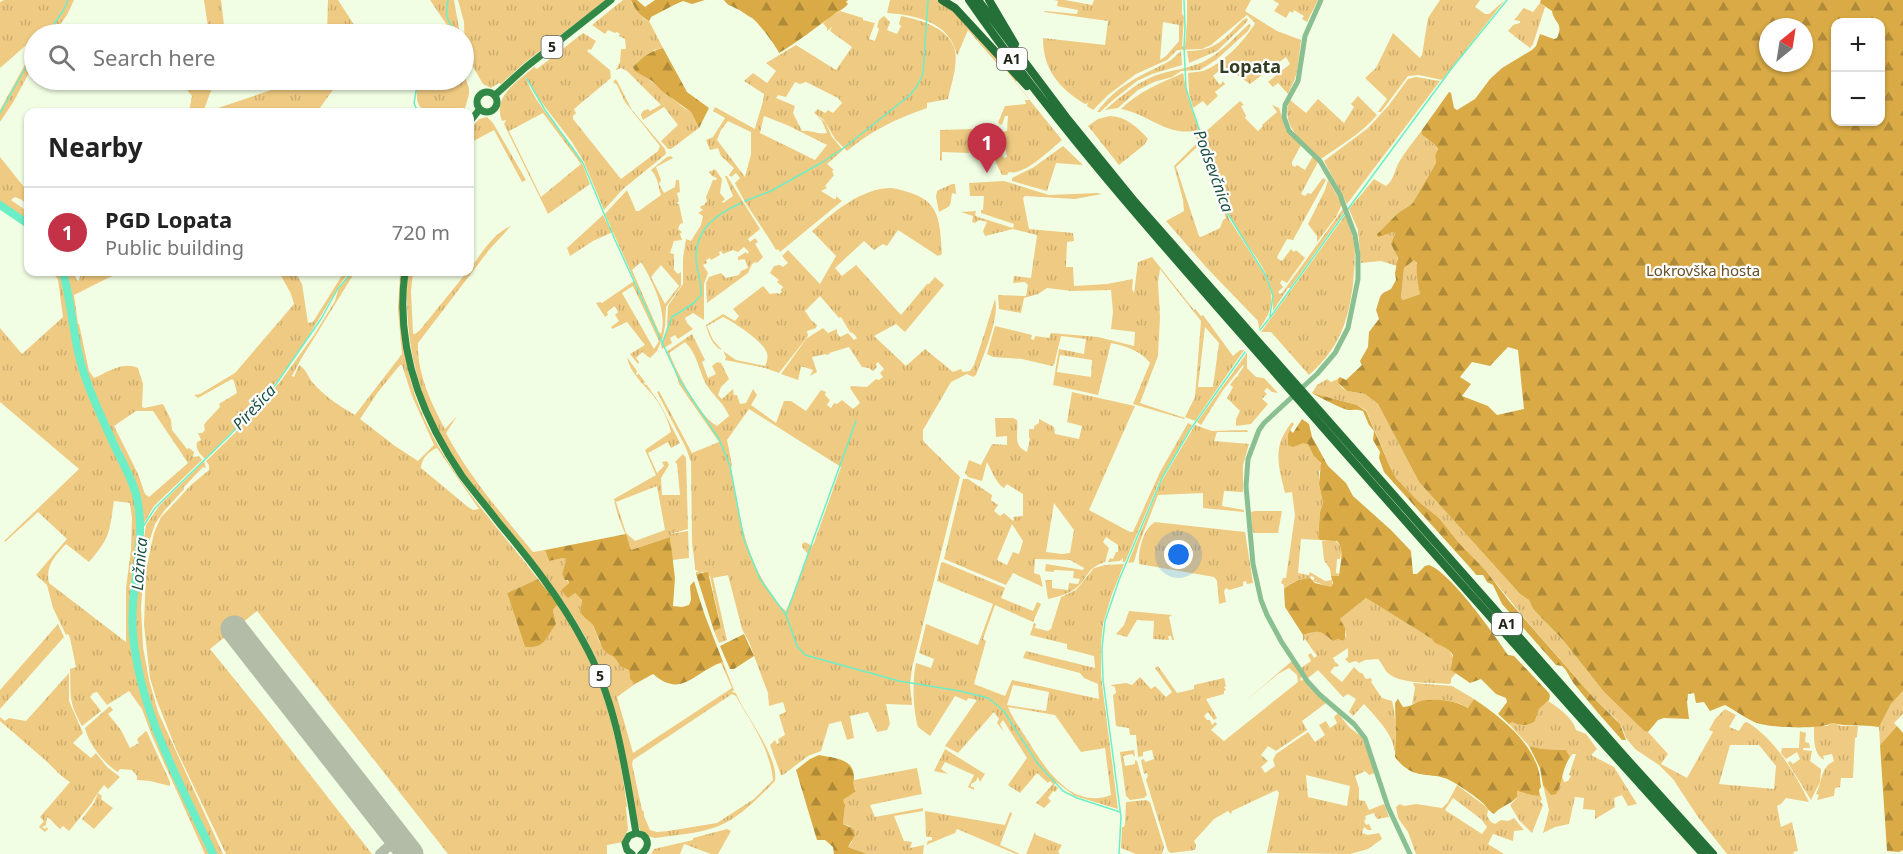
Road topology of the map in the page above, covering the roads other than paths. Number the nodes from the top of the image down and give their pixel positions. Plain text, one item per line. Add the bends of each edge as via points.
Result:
1 (611, 0) edge
2 (942, 0) edge
3 (969, 0) edge
4 (978, 0) edge
5 (989, 0) edge
6 (1321, 0) edge
7 (1023, 61) junction
8 (495, 95) junction
9 (480, 109) junction
10 (474, 116) edge
11 (1056, 116) junction
12 (404, 276) edge
13 (1297, 392) junction
14 (636, 833) junction
15 (633, 854) edge
16 (641, 854) edge
17 (1410, 854) edge
18 (1703, 854) edge
19 (1713, 854) edge

1 - 8 main road, 5
2 - 11 highway via 955,8
3 - 11 highway, A1
4 - 7 highway, A1
5 - 7 highway
6 - 17 street via 1305,36 1298,81 1284,111 1289,131 1320,161 1340,195 1355,235 1358,279 1340,345 1317,374 1264,423 1252,445 1246,486 1256,582 1267,615 1308,682 1365,738 1388,807
7 - 13 highway, A1 via 1135,202
8 - 9 main road, 5 via 497,104 493,110
8 - 9 main road, 5 via 481,93 477,103
9 - 10 main road, 5
11 - 13 highway, A1 via 1130,207
12 - 14 main road, 5 via 406,345 422,404 464,478 548,584 598,670 614,717
13 - 18 highway, A1
13 - 19 highway, A1
14 - 15 main road, 5 via 626,843
14 - 16 main road, 5 via 647,840 647,848

